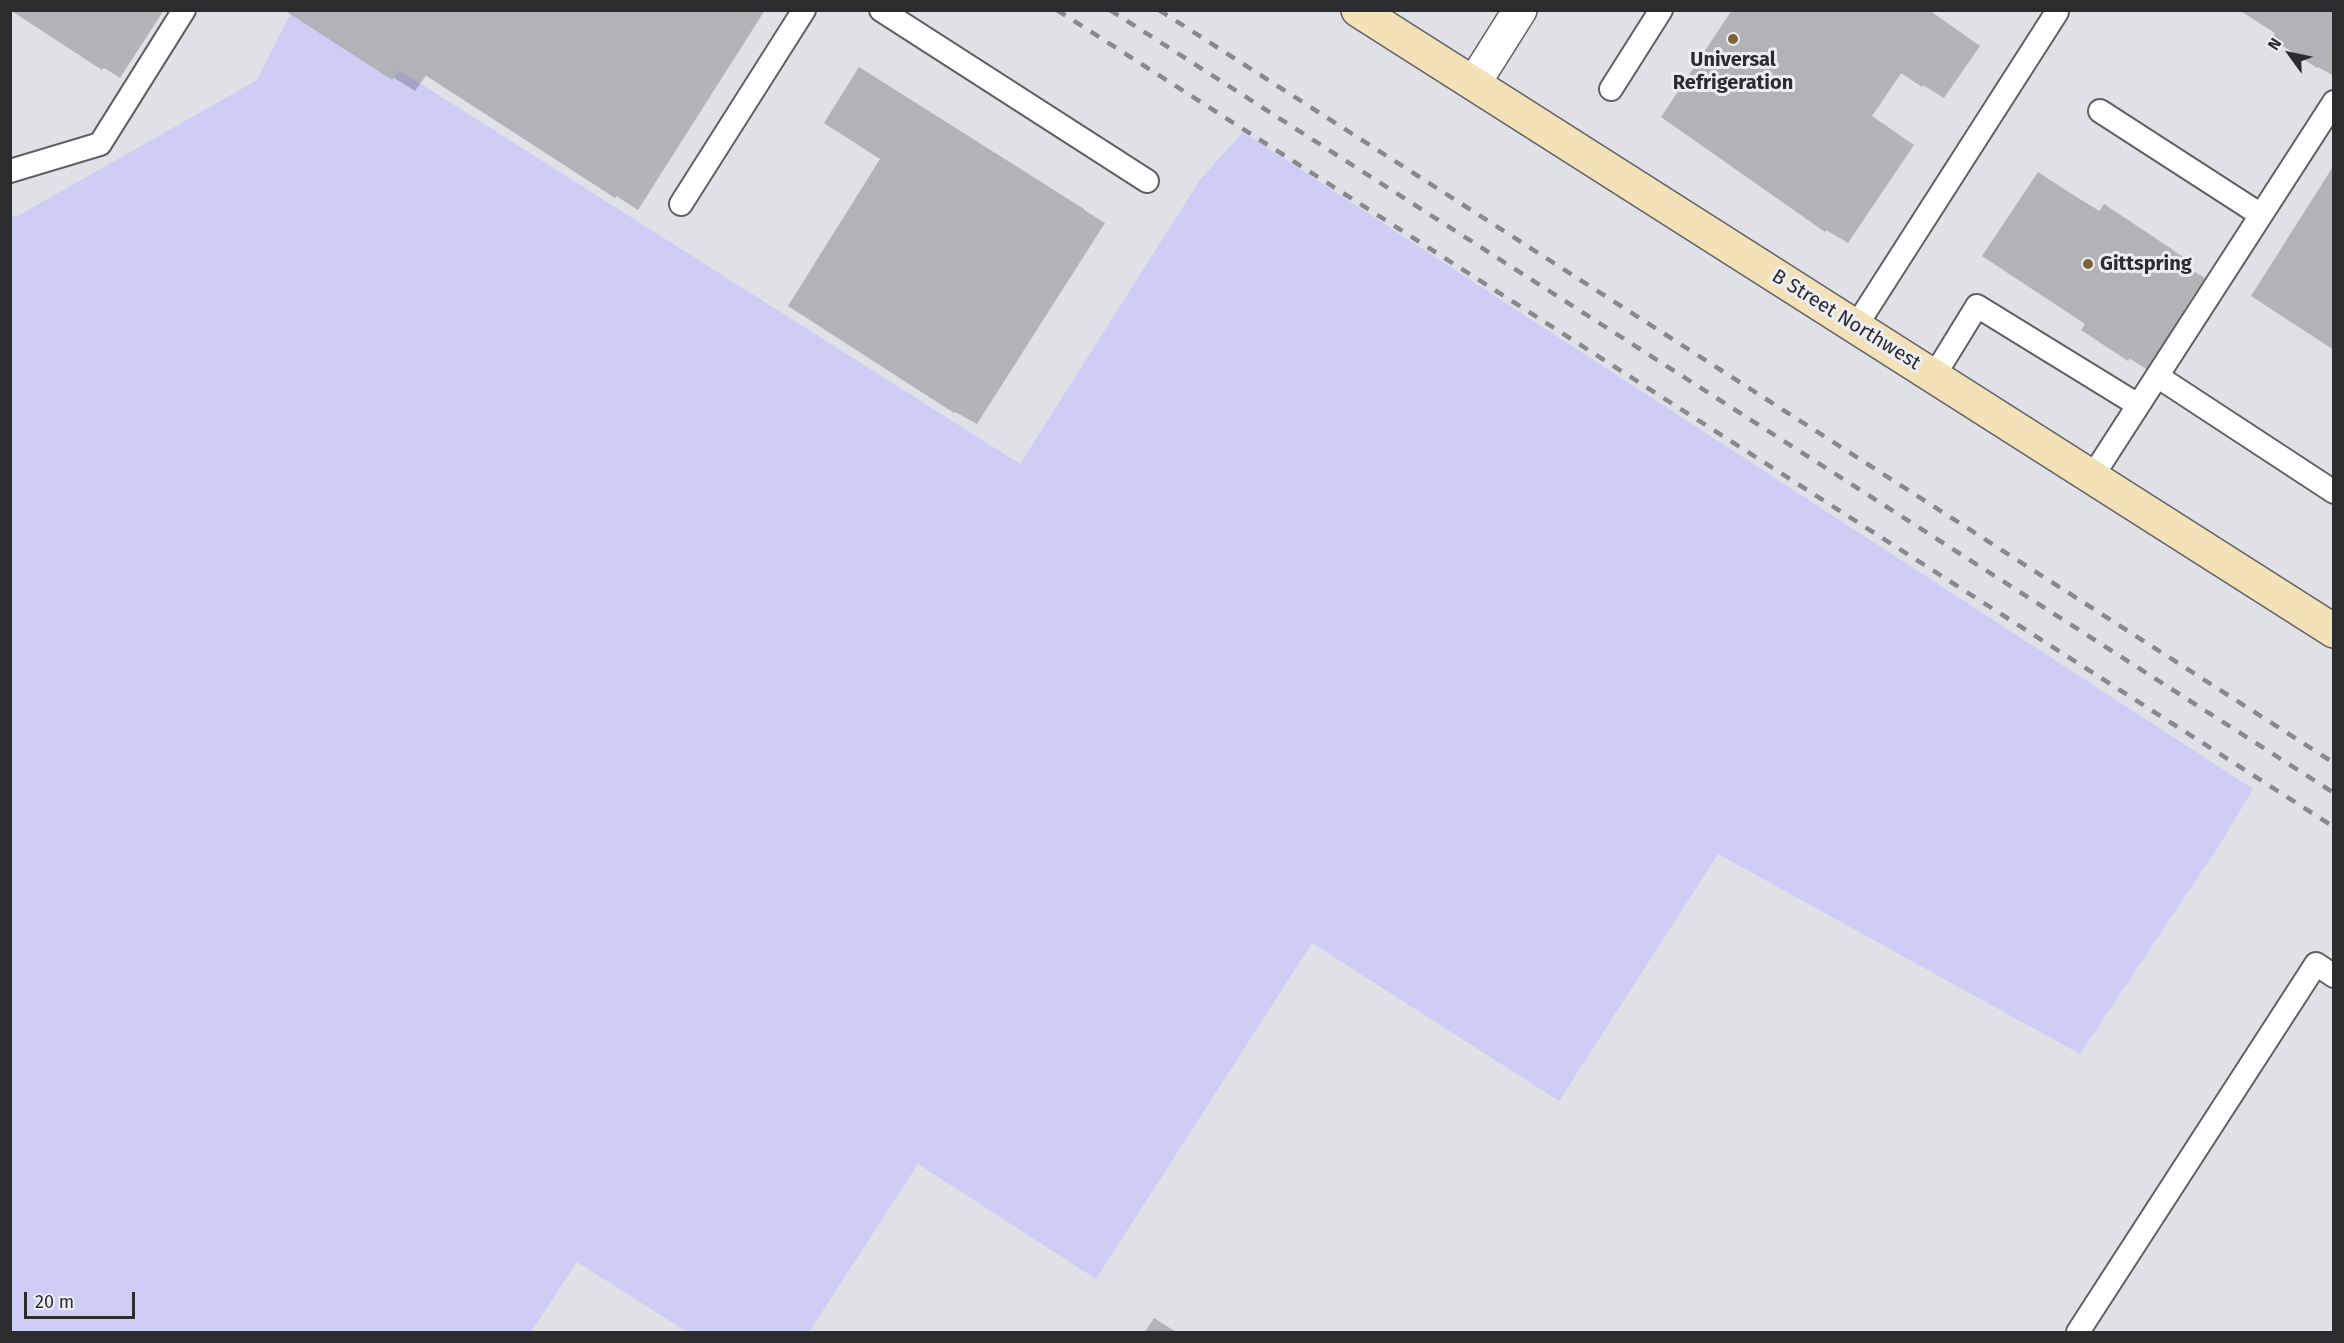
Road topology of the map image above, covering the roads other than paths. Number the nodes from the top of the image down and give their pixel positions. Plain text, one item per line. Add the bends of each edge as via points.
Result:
1 (184, 10) edge
2 (804, 10) edge
3 (881, 10) edge
4 (1358, 10) edge
5 (1520, 10) edge
6 (1661, 10) edge
7 (2055, 10) edge
8 (1474, 83) junction
9 (1611, 89) dead end
10 (2334, 102) edge
11 (2100, 111) dead end
12 (10, 171) edge
13 (1148, 181) dead end
14 (681, 204) dead end
15 (2260, 215) junction
16 (1856, 326) junction
17 (1934, 376) junction
18 (2157, 376) junction
19 (2138, 405) junction
20 (2092, 477) junction
21 (2334, 492) edge
22 (2334, 631) edge
23 (2334, 976) edge
24 (2078, 1332) edge

1 - 12 lane via 100,144
2 - 14 lane
3 - 13 lane
4 - 8 street, B Street Northwest
5 - 8 street
6 - 9 lane
7 - 16 lane
8 - 16 street, B Street Northwest
10 - 15 lane
11 - 15 lane
15 - 18 lane
16 - 17 street, B Street Northwest
17 - 19 lane via 1977,306
17 - 20 street, B Street Northwest
18 - 19 lane
18 - 21 lane
19 - 20 lane
20 - 22 street, B Street Northwest
23 - 24 lane via 2316,964

